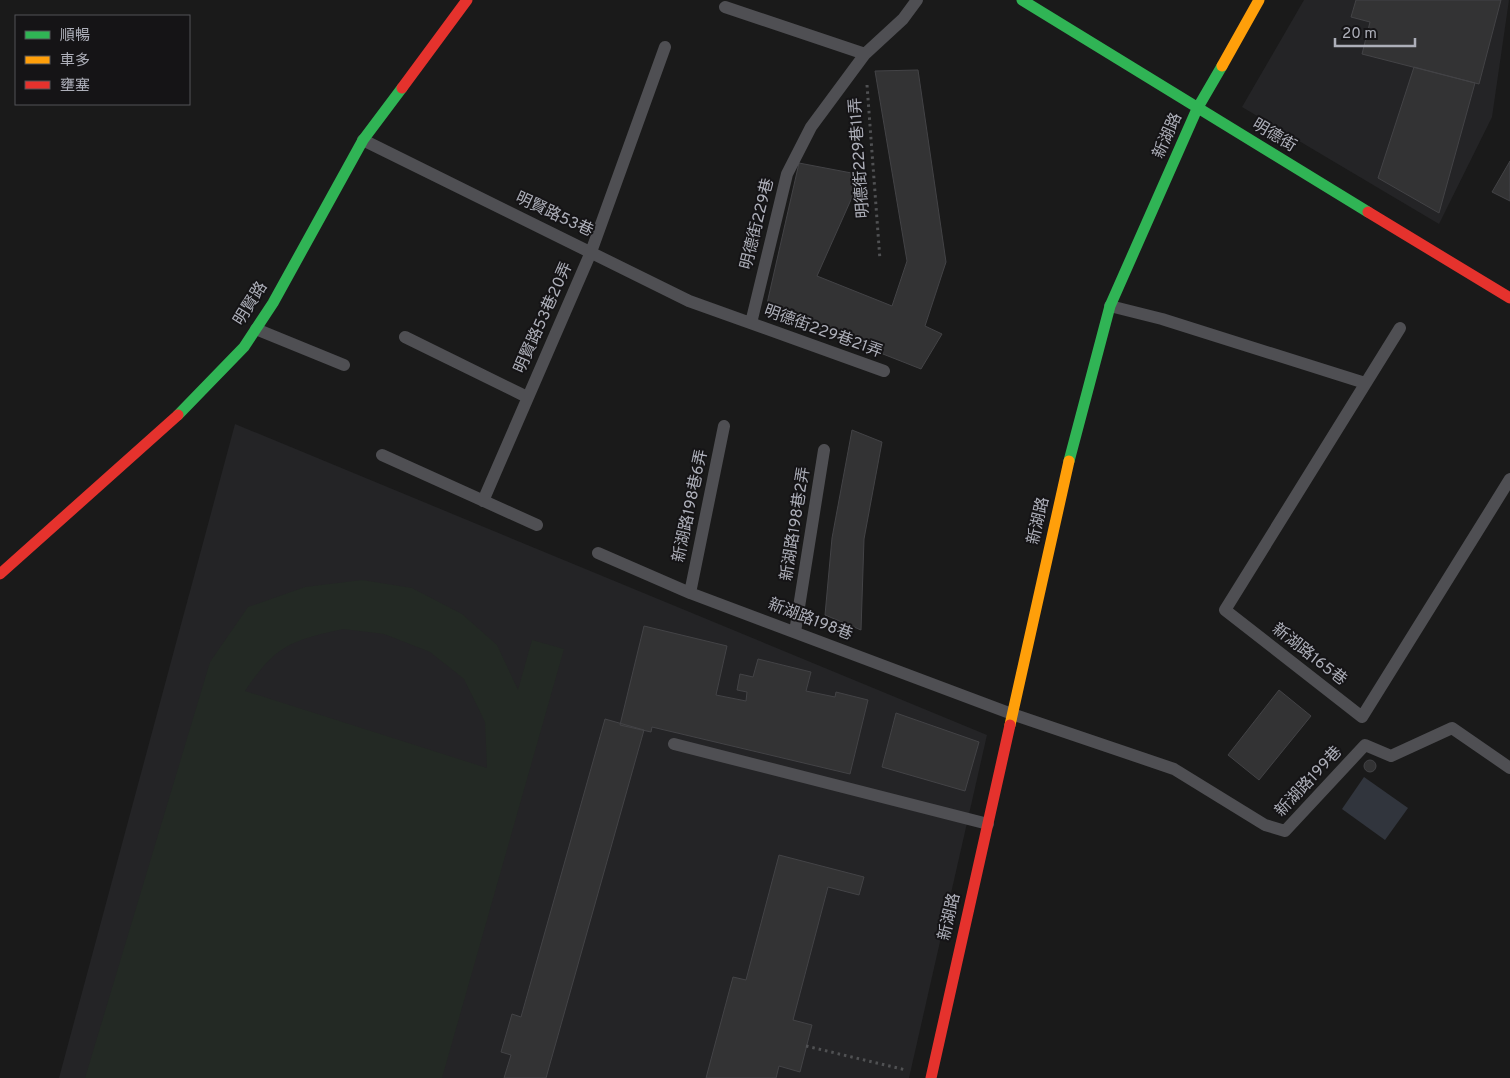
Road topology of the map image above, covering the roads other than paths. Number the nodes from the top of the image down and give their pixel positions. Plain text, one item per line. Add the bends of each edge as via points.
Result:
1 (467, 0) edge
2 (917, 0) edge
3 (1022, 0) edge
4 (1259, 0) edge
5 (725, 7) dead end
6 (665, 46) dead end
7 (865, 54) junction
8 (1198, 109) junction
9 (363, 140) junction
10 (591, 252) junction
11 (1510, 298) edge
12 (1110, 306) junction
13 (751, 323) junction
14 (1400, 328) dead end
15 (256, 329) junction
16 (405, 337) dead end
17 (344, 365) dead end
18 (884, 371) dead end
19 (1365, 383) junction
20 (527, 397) junction
21 (724, 426) dead end
22 (824, 450) dead end
23 (382, 455) dead end
24 (1510, 479) edge
25 (483, 501) junction
26 (537, 525) dead end
27 (598, 553) dead end
28 (0, 574) edge
29 (690, 592) junction
30 (796, 632) junction
31 (1012, 714) junction
32 (674, 744) dead end
33 (1510, 768) edge
34 (988, 824) junction
35 (931, 1077) edge

1 - 9 street, 明賢路
2 - 7 lane, 明德街229巷 via 903,19
3 - 8 street, 明德街
4 - 8 street, 新湖路
5 - 7 lane
6 - 10 lane, 明賢路53巷
7 - 13 lane, 明德街229巷 via 811,127 787,174
8 - 11 street, 明德街
8 - 12 street, 新湖路
9 - 10 lane, 明賢路53巷
9 - 15 street, 明賢路
10 - 13 lane via 689,301
10 - 20 lane, 明賢路53巷20弄
12 - 19 lane via 1162,319
12 - 31 street, 新湖路 via 1079,418
13 - 18 lane, 明德街229巷21弄
14 - 19 lane, 新湖路165巷
15 - 17 lane
15 - 28 street, 明賢路 via 244,347 170,424
16 - 20 lane, 明賢路53巷20弄
19 - 24 lane, 新湖路165巷 via 1225,610 1362,717
20 - 25 lane, 明賢路53巷20弄
21 - 29 lane, 新湖路198巷6弄
22 - 30 lane, 新湖路198巷2弄
23 - 25 lane
25 - 26 lane
27 - 29 lane, 新湖路198巷
29 - 30 lane, 新湖路198巷
30 - 31 lane, 新湖路198巷
31 - 33 lane, 新湖路199巷 via 1174,769 1265,825 1286,831 1366,744 1391,756 1452,728
31 - 34 street, 新湖路
32 - 34 lane
34 - 35 street, 新湖路

